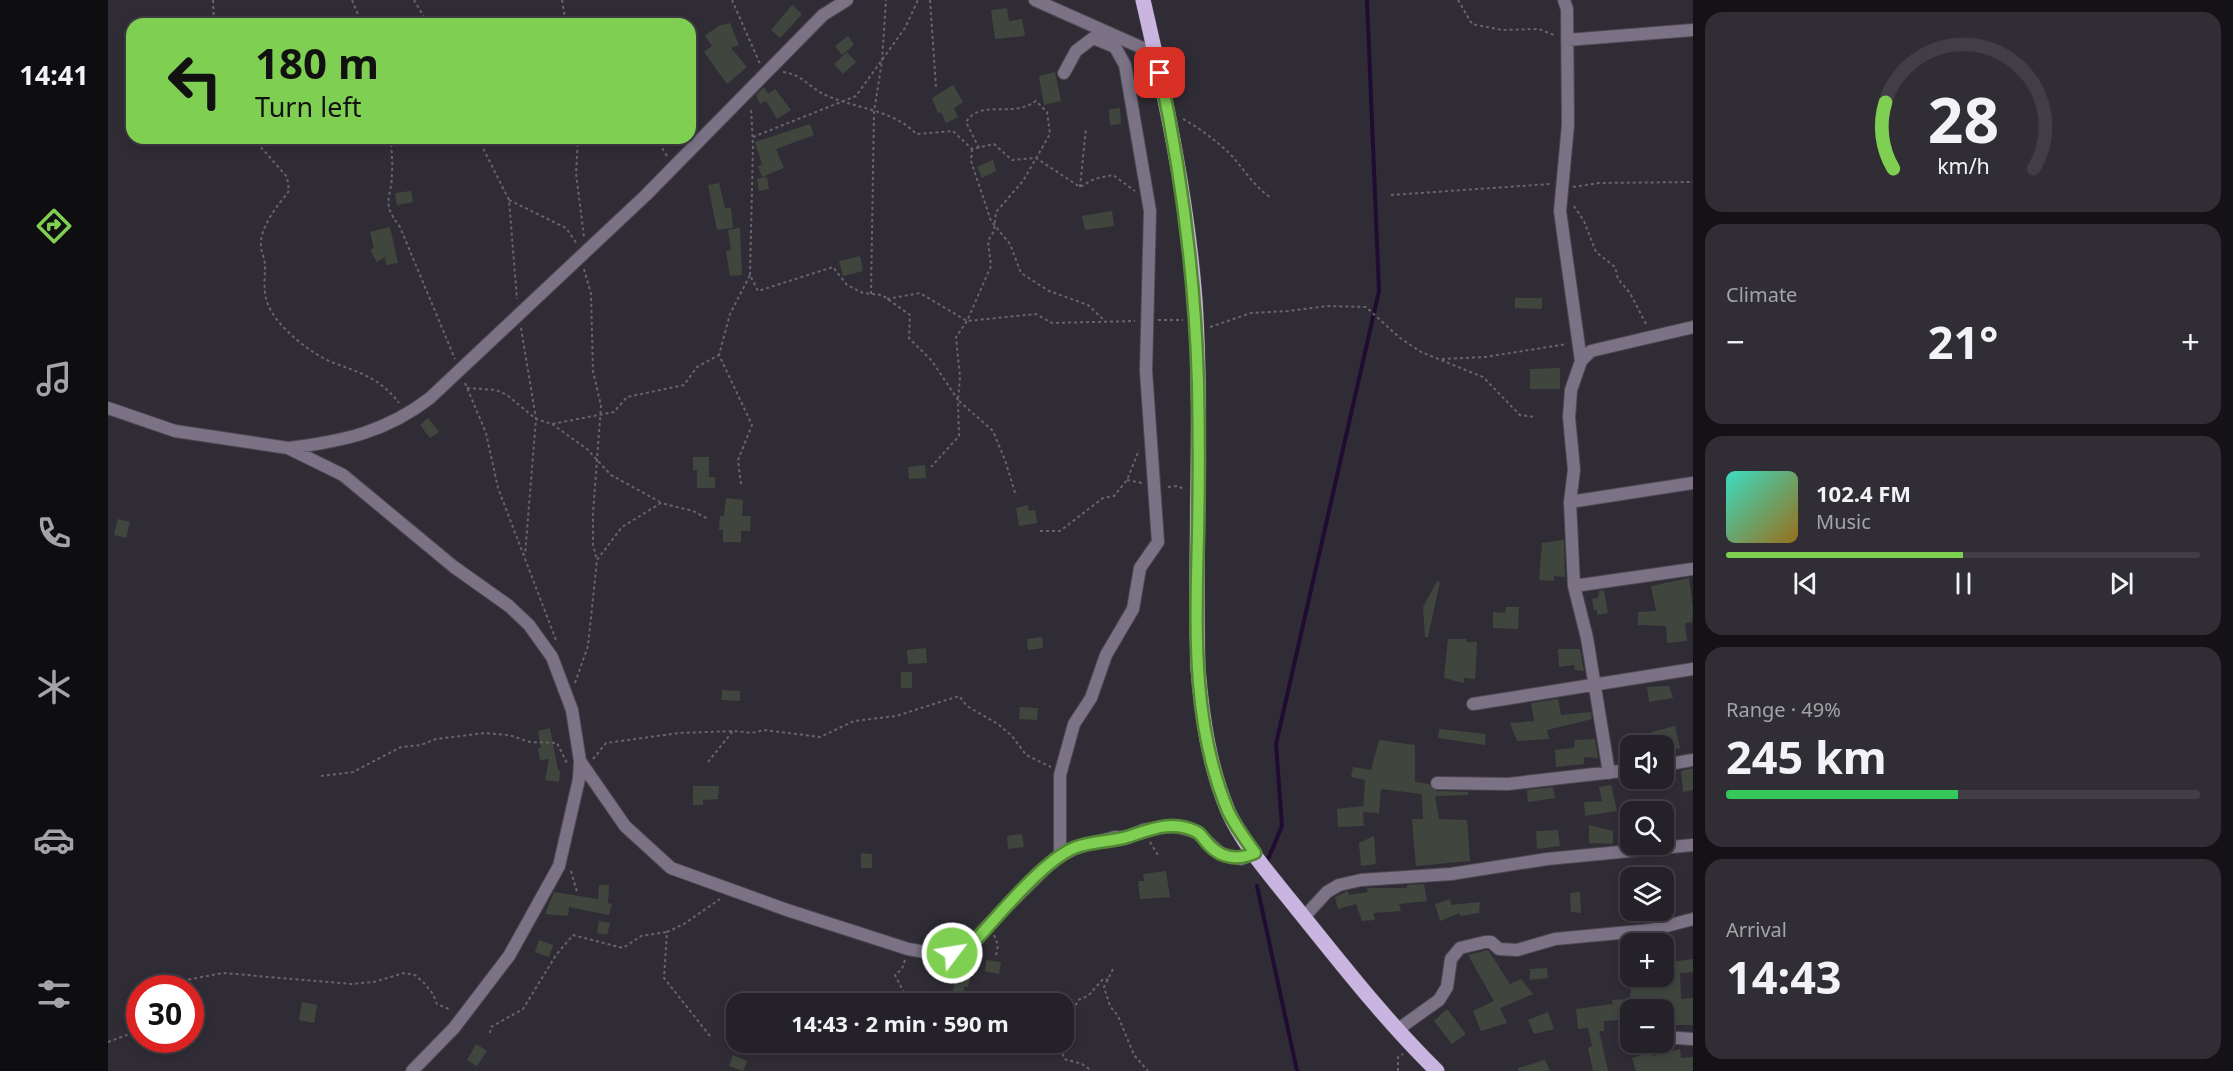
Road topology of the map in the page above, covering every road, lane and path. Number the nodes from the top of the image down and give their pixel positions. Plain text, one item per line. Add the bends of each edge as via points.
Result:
1 (213, 0) edge
2 (352, 0) edge
3 (414, 0) edge
4 (562, 0) edge
5 (847, 0) edge
6 (886, 0) edge
7 (918, 0) edge
8 (930, 0) edge
9 (1035, 0) edge
10 (1143, 0) edge
11 (1458, 0) edge
12 (1564, 0) edge
13 (734, 1) edge
14 (214, 18) edge
15 (360, 18) edge
16 (424, 18) edge
17 (565, 18) edge
18 (1693, 30) edge
19 (1567, 40) junction
20 (1156, 54) junction
21 (882, 61) junction
22 (1064, 73) dead end
23 (765, 74) junction
24 (936, 87) dead end
25 (751, 89) junction
26 (841, 102) junction
27 (1168, 110) junction
28 (874, 112) junction
29 (1086, 128) dead end
30 (753, 137) junction
31 (258, 144) edge
32 (391, 144) edge
33 (481, 144) edge
34 (578, 144) edge
35 (660, 144) edge
36 (979, 148) junction
37 (972, 149) junction
38 (1036, 158) junction
39 (676, 165) junction
40 (1693, 182) edge
41 (1563, 183) junction
42 (1080, 188) junction
43 (1391, 195) dead end
44 (1270, 197) dead end
45 (509, 200) junction
46 (1149, 202) junction
47 (996, 224) junction
48 (586, 253) junction
49 (750, 275) junction
50 (871, 294) junction
51 (887, 299) junction
52 (519, 315) junction
53 (967, 321) junction
54 (1148, 321) junction
55 (1106, 322) junction
56 (1196, 326) junction
57 (1693, 327) edge
58 (1656, 335) junction
59 (1579, 341) junction
60 (719, 355) junction
61 (1439, 359) junction
62 (1581, 361) junction
63 (459, 370) junction
64 (467, 388) junction
65 (958, 400) junction
66 (108, 408) edge
67 (408, 415) junction
68 (599, 415) junction
69 (1536, 417) dead end
70 (536, 419) junction
71 (1150, 422) junction
72 (552, 424) junction
73 (288, 448) junction
74 (597, 458) junction
75 (931, 467) dead end
76 (1154, 482) junction
77 (1693, 483) edge
78 (741, 484) dead end
79 (1016, 496) dead end
80 (1198, 498) junction
81 (1570, 502) junction
82 (661, 503) junction
83 (708, 519) dead end
84 (1040, 531) dead end
85 (524, 557) junction
86 (597, 560) junction
87 (1693, 569) edge
88 (1574, 586) junction
89 (557, 642) dead end
90 (1693, 669) edge
91 (570, 674) dead end
92 (1594, 686) junction
93 (1473, 704) dead end
94 (733, 731) junction
95 (1693, 760) edge
96 (708, 762) dead end
97 (1674, 763) edge
98 (581, 769) junction
99 (1620, 771) edge
100 (1609, 773) junction
101 (1060, 775) junction
102 (321, 776) dead end
103 (1437, 783) dead end
104 (1693, 845) edge
105 (1255, 853) junction
106 (1060, 856) junction
107 (731, 891) junction
108 (1304, 917) junction
109 (1693, 919) edge
110 (990, 924) junction
111 (667, 932) junction
112 (908, 949) junction
113 (996, 956) dead end
114 (1113, 969) dead end
115 (204, 977) edge
116 (1110, 980) junction
117 (904, 993) edge
118 (1074, 1009) edge
119 (468, 1011) junction
120 (1397, 1030) junction
121 (490, 1033) dead end
122 (126, 1035) edge
123 (710, 1036) dead end
124 (1674, 1038) edge
125 (1693, 1039) edge
126 (108, 1042) edge
127 (1413, 1048) junction
128 (1062, 1053) edge
129 (412, 1071) edge
130 (1092, 1071) edge
131 (1148, 1071) edge
132 (1398, 1071) edge
133 (1437, 1071) edge

1 - 14 path
2 - 15 path
3 - 16 path
4 - 17 path
5 - 23 street via 823,15
6 - 21 path
7 - 21 path via 905,28
8 - 24 path
9 - 20 street
10 - 20 main road
11 - 19 path via 1472,24 1502,30 1539,29
12 - 19 street
13 - 23 path
18 - 19 street
19 - 41 street via 1569,81
20 - 27 main road
21 - 26 path via 856,96
21 - 28 path
22 - 46 street via 1076,51 1093,38 1115,47 1125,65
23 - 25 street
23 - 26 path via 796,74
25 - 30 path
25 - 39 street
26 - 28 path
26 - 30 path
27 - 44 path via 1210,137 1232,156 1257,189
27 - 56 main road via 1189,240
28 - 37 path via 907,123 916,134 953,131
28 - 50 path
29 - 42 path
30 - 49 path
31 - 67 path via 287,177 289,191 267,224 261,243 266,301 273,316 296,339 333,362 370,375
32 - 63 path via 393,176 387,201
33 - 45 path
34 - 48 path via 576,173
35 - 39 path
36 - 37 path
36 - 38 path via 994,144 1012,160
36 - 38 path via 966,122 970,115 981,110 1025,109 1036,101 1047,112 1050,134
37 - 47 path via 971,161 981,196
38 - 42 path
38 - 47 path via 1023,181 996,212
39 - 48 street
40 - 41 path via 1599,183 1579,187
41 - 43 path
41 - 58 path via 1596,252 1615,267 1641,318
41 - 59 street via 1561,221
42 - 46 path via 1094,179 1113,175
45 - 48 path via 566,228
45 - 52 path
46 - 54 street
47 - 53 path via 988,241 991,266
47 - 55 path via 1014,250 1021,273 1049,291 1088,305
48 - 52 street
48 - 68 path via 584,271 591,294 593,371 601,406
49 - 50 path via 758,291 832,267 847,285
49 - 60 path via 730,314
50 - 51 path
51 - 53 path via 920,293
51 - 65 path via 910,315 909,338 932,361
52 - 63 street
52 - 70 path
53 - 55 path via 1036,314 1052,323
53 - 65 path via 956,337
54 - 55 path
54 - 56 path
54 - 71 street
56 - 61 path via 1251,313 1366,307 1386,328 1421,352
56 - 80 main road
57 - 58 street
58 - 62 street via 1591,351
59 - 61 path via 1485,357
59 - 62 street
60 - 68 path via 697,367 684,385 627,397 614,412
60 - 78 path via 752,425 738,460
61 - 69 path via 1483,377 1520,415
62 - 81 street via 1571,390 1569,417 1574,470
63 - 64 path
63 - 67 street
64 - 70 path via 496,390
64 - 85 path via 486,433 498,488
65 - 75 path via 959,436
65 - 79 path via 993,431
66 - 73 street via 175,431
67 - 73 street via 356,436
68 - 72 path
68 - 74 path
70 - 72 path
70 - 85 path
71 - 76 street
71 - 84 path via 1127,480 1114,496 1103,498 1060,531
72 - 74 path
73 - 98 street via 343,475 529,625 552,657 562,681 572,710
74 - 82 path via 611,475
74 - 86 path via 593,545
76 - 80 path via 1164,487 1178,486
76 - 101 street via 1158,542 1140,568 1133,609 1106,655 1091,698 1074,724
77 - 81 street
80 - 105 main road via 1196,615 1201,709 1217,781 1229,814
81 - 88 street
82 - 83 path
82 - 86 path via 622,527
85 - 89 path
86 - 91 path via 588,646 574,685
87 - 88 street
88 - 92 street
90 - 92 street
92 - 93 street
92 - 100 street
94 - 96 path
94 - 98 path via 606,743
94 - 101 path via 752,734 764,730 820,737 854,721 896,716 959,696 967,706 1012,736 1026,755 1041,760
95 - 97 street
98 - 102 path via 570,768 557,742 530,742 485,733 401,747 353,772
98 - 107 street via 625,826 671,868
98 - 119 street via 559,866 509,957
99 - 100 street
100 - 103 street via 1508,783
101 - 106 street
104 - 108 street via 1547,859 1451,874 1362,880 1327,892
105 - 106 street via 1241,859 1221,854 1197,832 1173,826 1143,830 1126,838 1115,837
105 - 108 main road
106 - 110 street
107 - 111 path
107 - 112 street
108 - 120 main road
109 - 120 street via 1652,930 1555,939 1517,950 1499,949 1491,942 1460,948 1451,959 1447,987 1439,1000
110 - 112 street via 964,949 952,953
110 - 113 path via 998,945
111 - 121 path via 641,936 623,948 573,936 556,955 523,1010 491,1027
111 - 123 path via 663,978
112 - 117 path via 902,969 895,975
114 - 116 path
115 - 119 path via 223,973 351,984 404,973 415,975 424,983 437,1004
116 - 118 path via 1103,979 1088,996 1078,1000
116 - 131 path via 1104,987 1110,1006 1134,1055
119 - 129 street
120 - 127 main road
122 - 126 path
124 - 125 street
127 - 132 path via 1398,1057
127 - 133 main road
128 - 130 path via 1064,1059

